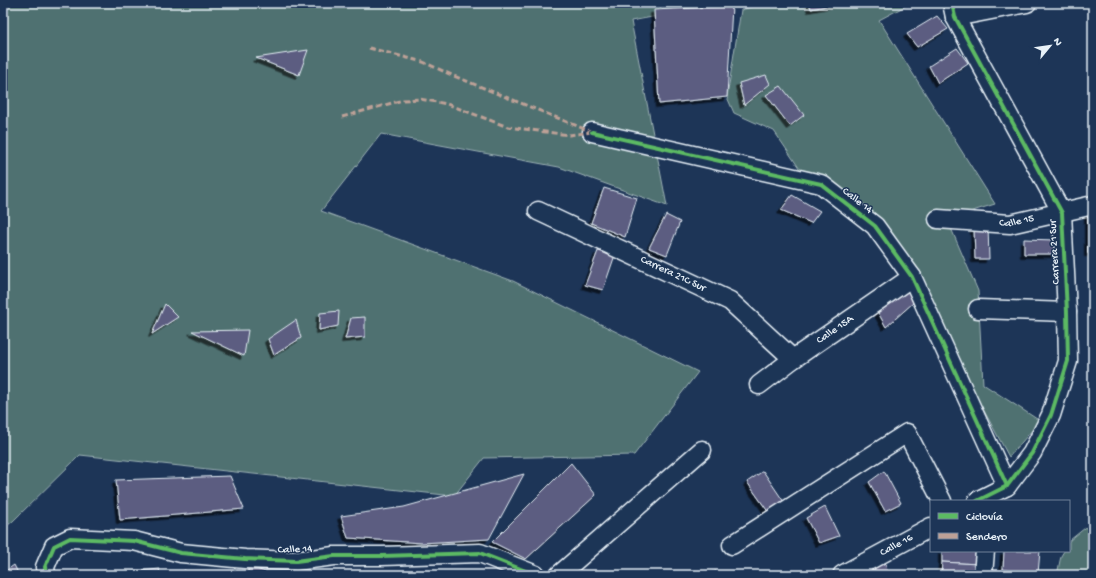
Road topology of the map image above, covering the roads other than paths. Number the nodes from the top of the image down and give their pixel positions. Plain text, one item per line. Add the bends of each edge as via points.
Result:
1 (1027, 3) edge
2 (954, 10) edge
3 (592, 132) dead end
4 (1093, 206) edge
5 (538, 211) dead end
6 (1062, 212) junction
7 (938, 219) dead end
8 (912, 277) junction
9 (978, 309) dead end
10 (1067, 312) junction
11 (793, 359) junction
12 (759, 385) dead end
13 (702, 450) dead end
14 (1007, 486) junction
15 (985, 499) edge
16 (942, 500) edge
17 (930, 528) edge
18 (732, 545) dead end
19 (985, 552) edge
20 (46, 575) edge
21 (536, 575) edge
22 (559, 575) edge
23 (842, 575) edge
24 (983, 575) edge

1 - 2 street
2 - 6 street, Carrera 21 Sur
3 - 8 street, Calle 14 via 821,184 875,226
4 - 6 street, Calle 15
5 - 11 street, Carrera 21C Sur via 730,301
6 - 7 street, Calle 15 via 1010,224
6 - 10 street, Carrera 21 Sur
8 - 11 street, Calle 15A
8 - 14 street, Calle 14
9 - 10 street
10 - 14 street, Carrera 21 Sur via 1068,361 1051,415 1032,453
11 - 12 street, Calle 15A
13 - 22 street
14 - 15 street, Carrera 21 Sur
16 - 18 street via 908,433
17 - 23 street, Calle 16
19 - 24 street
20 - 21 street, Calle 14 via 45,567 54,546 70,538 134,542 181,553 296,561 334,556 480,553

